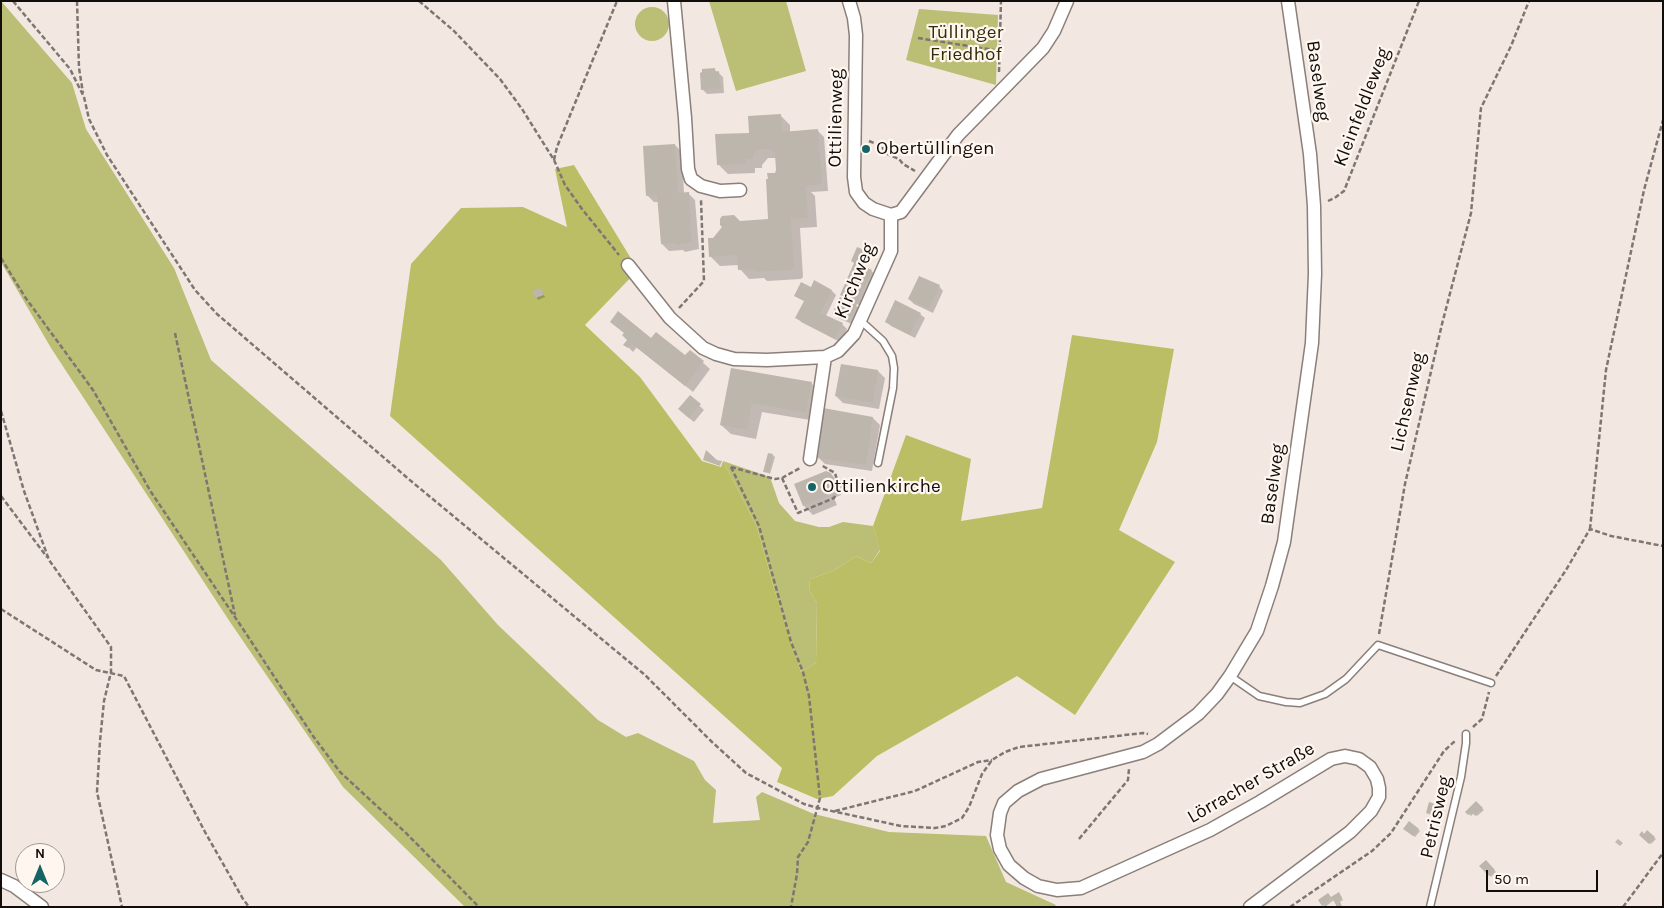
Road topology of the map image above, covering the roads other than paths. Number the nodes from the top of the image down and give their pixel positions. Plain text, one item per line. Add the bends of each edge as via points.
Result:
1 (674, 1) edge
2 (849, 1) edge
3 (1066, 1) edge
4 (1288, 1) edge
5 (740, 190) dead end
6 (891, 215) junction
7 (628, 265) road end
8 (860, 320) junction
9 (825, 357) junction
10 (810, 459) road end
11 (878, 463) dead end
12 (1230, 676) junction
13 (1491, 683) road end
14 (1466, 734) road end
15 (998, 822) joint
16 (1, 880) edge
17 (42, 907) edge
18 (1250, 907) edge
19 (1430, 907) edge

1 - 5 street via 691,179 701,186 720,191
2 - 6 street, Ottilienweg via 856,35 856,192 873,210
3 - 6 street via 1043,48 958,135 902,212
4 - 12 street, Baselweg via 1310,154 1314,206 1312,343 1284,542 1257,631
6 - 8 street, Kirchweg via 891,251
7 - 9 street via 670,318 703,348 728,358
8 - 9 street, Kirchweg via 854,334 838,351
8 - 11 lane via 883,341 892,356 894,368
9 - 10 street
12 - 13 lane via 1259,696 1300,703 1325,694 1346,680 1378,645
12 - 15 street, Baselweg via 1198,714 1158,744 1127,757 1041,780 1018,791 1004,803
14 - 19 lane, Petrisweg via 1462,777
15 - 18 street, Lörracher Straße via 1000,849 1009,865 1024,878 1038,886 1057,890 1081,888 1210,830 1330,759 1345,756 1370,767 1379,788 1371,811 1350,832
16 - 17 street

